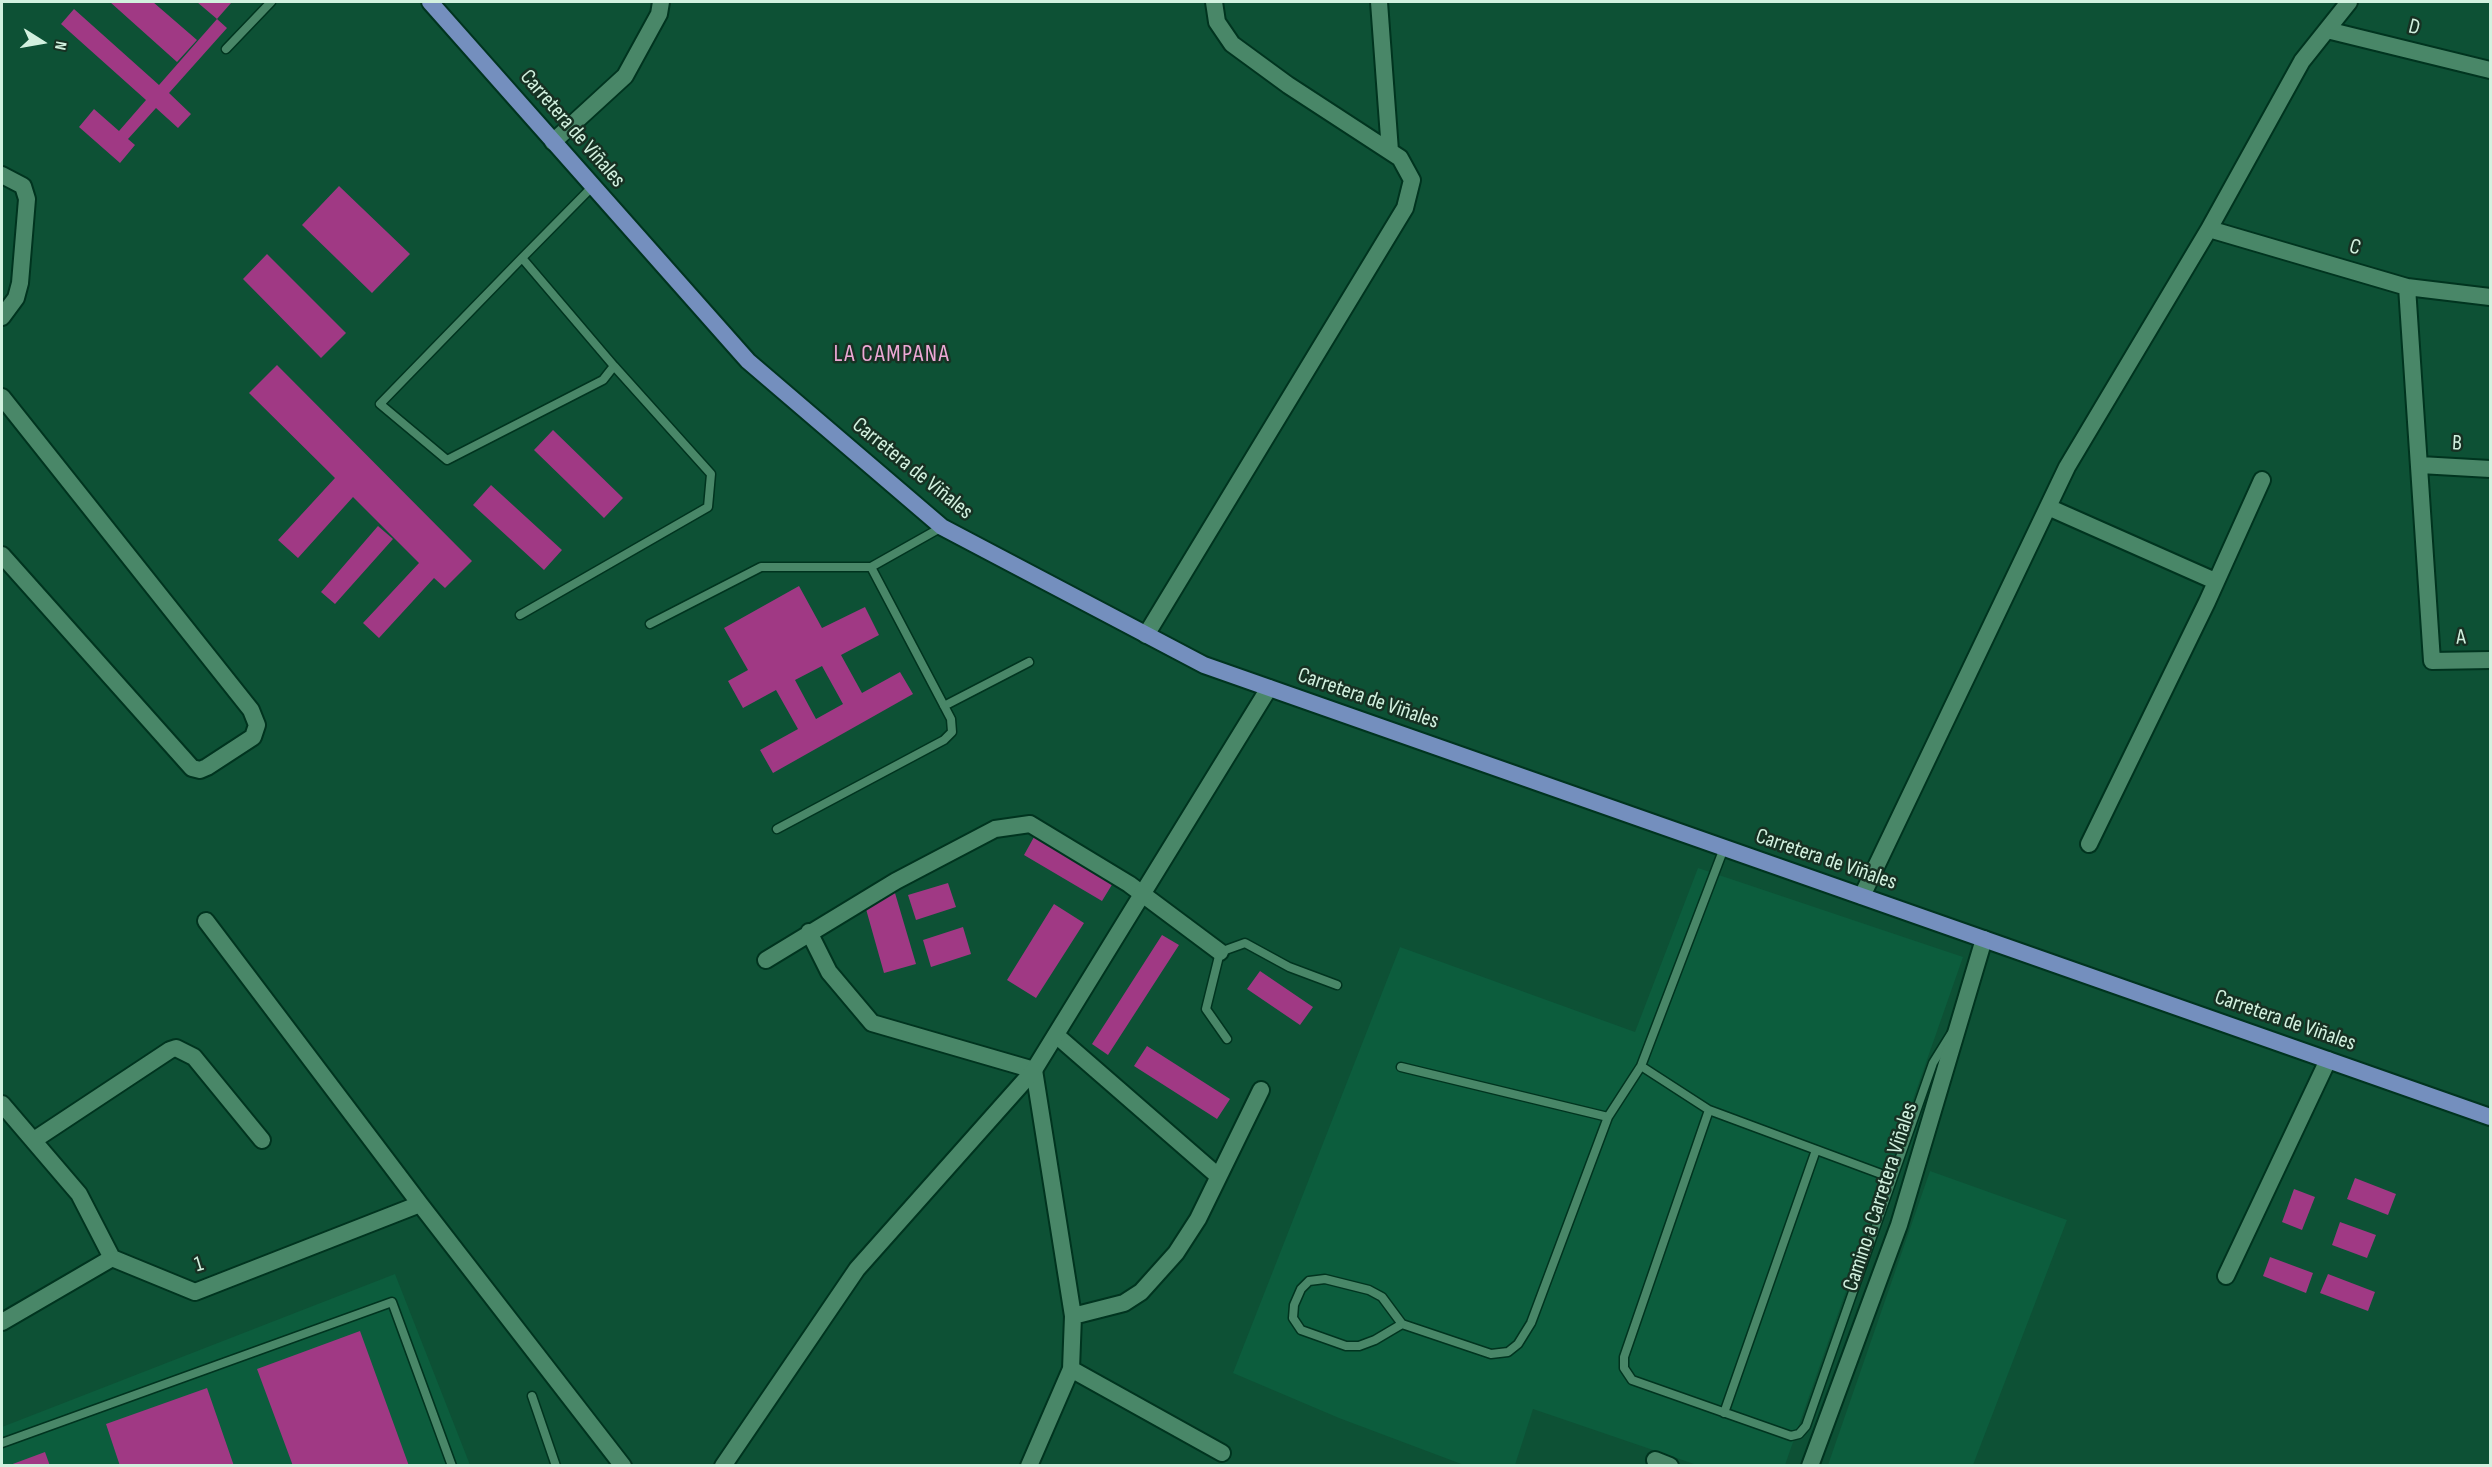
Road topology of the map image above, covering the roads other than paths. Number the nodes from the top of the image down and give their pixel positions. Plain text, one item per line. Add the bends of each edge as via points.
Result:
1 (272, 2) edge
2 (430, 2) edge
3 (661, 2) edge
4 (1214, 2) edge
5 (1379, 2) edge
6 (2349, 2) edge
7 (2327, 30) junction
8 (226, 49) dead end
9 (2490, 70) edge
10 (553, 142) junction
11 (1390, 151) junction
12 (2, 176) edge
13 (592, 187) junction
14 (2210, 229) junction
15 (522, 258) junction
16 (2407, 287) junction
17 (2490, 297) edge
18 (2, 317) edge
19 (614, 366) junction
20 (2, 397) edge
21 (2420, 465) junction
22 (2490, 469) edge
23 (2262, 480) dead end
24 (2048, 507) junction
25 (942, 527) junction
26 (2, 555) edge
27 (871, 567) junction
28 (2215, 581) junction
29 (520, 615) dead end
30 (650, 624) dead end
31 (1146, 634) junction
32 (2490, 660) edge
33 (1029, 662) dead end
34 (1269, 688) junction
35 (944, 706) junction
36 (777, 829) dead end
37 (2089, 844) dead end
38 (1724, 848) junction
39 (1143, 894) junction
40 (1862, 896) junction
41 (206, 921) dead end
42 (809, 932) junction
43 (1984, 939) junction
44 (1220, 952) junction
45 (766, 960) dead end
46 (1337, 985) dead end
47 (1958, 1025) junction
48 (1056, 1035) junction
49 (1227, 1039) dead end
50 (2328, 1060) junction
51 (1641, 1065) junction
52 (1401, 1067) dead end
53 (1034, 1070) junction
54 (1261, 1090) dead end
55 (2, 1104) edge
56 (1709, 1110) junction
57 (1608, 1117) junction
58 (2490, 1117) edge
59 (34, 1140) junction
60 (262, 1140) dead end
61 (1816, 1150) junction
62 (1218, 1176) junction
63 (1892, 1178) junction
64 (420, 1204) junction
65 (112, 1258) junction
66 (2226, 1276) dead end
67 (1073, 1316) junction
68 (2, 1322) edge
69 (1402, 1324) junction
70 (1071, 1369) junction
71 (532, 1396) dead end
72 (1724, 1413) junction
73 (2, 1443) edge
74 (1222, 1453) dead end
75 (452, 1466) edge
76 (556, 1466) edge
77 (623, 1466) edge
78 (723, 1466) edge
79 (1029, 1466) edge
80 (1810, 1466) edge

1 - 8 lane
2 - 10 main road, Carretera de Viñales
3 - 10 street via 659,14 625,76
4 - 11 street via 1217,22 1232,44
5 - 11 street
6 - 7 street
7 - 9 street, D
7 - 14 street via 2302,61
10 - 13 main road, Carretera de Viñales
11 - 31 street via 1400,158 1412,180 1405,208
12 - 18 street via 23,186 27,199 20,282 16,298
13 - 15 lane
13 - 25 main road, Carretera de Viñales via 748,361
14 - 16 street, C
14 - 24 street via 2067,467
15 - 19 lane
15 - 19 lane via 380,404 447,460 603,380
16 - 17 street, C
16 - 21 street
19 - 29 lane via 711,474 708,507
20 - 26 street via 251,710 257,725 253,737 207,767 192,768
21 - 22 street, B
21 - 32 street, A via 2432,661
23 - 28 street
24 - 28 street
24 - 40 street
25 - 27 lane
25 - 31 main road, Carretera de Viñales
27 - 30 lane via 761,567
27 - 35 lane
28 - 37 street
31 - 34 main road, Carretera de Viñales via 1204,665
33 - 35 lane
34 - 38 main road, Carretera de Viñales
34 - 39 street
35 - 36 lane via 952,727 948,738
38 - 40 main road, Carretera de Viñales
38 - 51 lane
39 - 42 street via 1030,824 994,829
39 - 44 street
39 - 48 street
40 - 43 main road, Carretera de Viñales
41 - 64 street
42 - 45 street
42 - 53 street via 829,972 872,1023
43 - 47 street, Camino a Carretera Viñales
43 - 50 main road, Carretera de Viñales
44 - 46 lane via 1245,943 1289,968
44 - 49 lane via 1206,1010
47 - 63 lane via 1933,1063
47 - 80 street, Camino a Carretera Viñales via 1899,1225
48 - 53 street
48 - 62 street
50 - 58 main road, Carretera de Viñales
50 - 66 street
51 - 56 lane
51 - 57 lane
52 - 57 lane
53 - 67 street
53 - 78 street via 857,1269
54 - 62 street
55 - 59 street
56 - 61 lane
56 - 72 lane via 1624,1358 1624,1368 1632,1380
57 - 69 lane via 1531,1323 1518,1344 1508,1352 1491,1354
59 - 60 street via 176,1048 194,1057
59 - 65 street via 79,1194
61 - 63 lane
61 - 72 lane
62 - 67 street via 1198,1219 1176,1253 1141,1292 1124,1303
63 - 72 lane via 1806,1426 1791,1436
64 - 65 street, 1 via 195,1292
64 - 77 street
65 - 68 street
67 - 70 street
69 - 69 lane via 1382,1297 1325,1279 1309,1281 1294,1305 1293,1318 1301,1330 1346,1346 1359,1347
70 - 74 street
70 - 79 street
71 - 76 lane
73 - 75 lane via 392,1302

